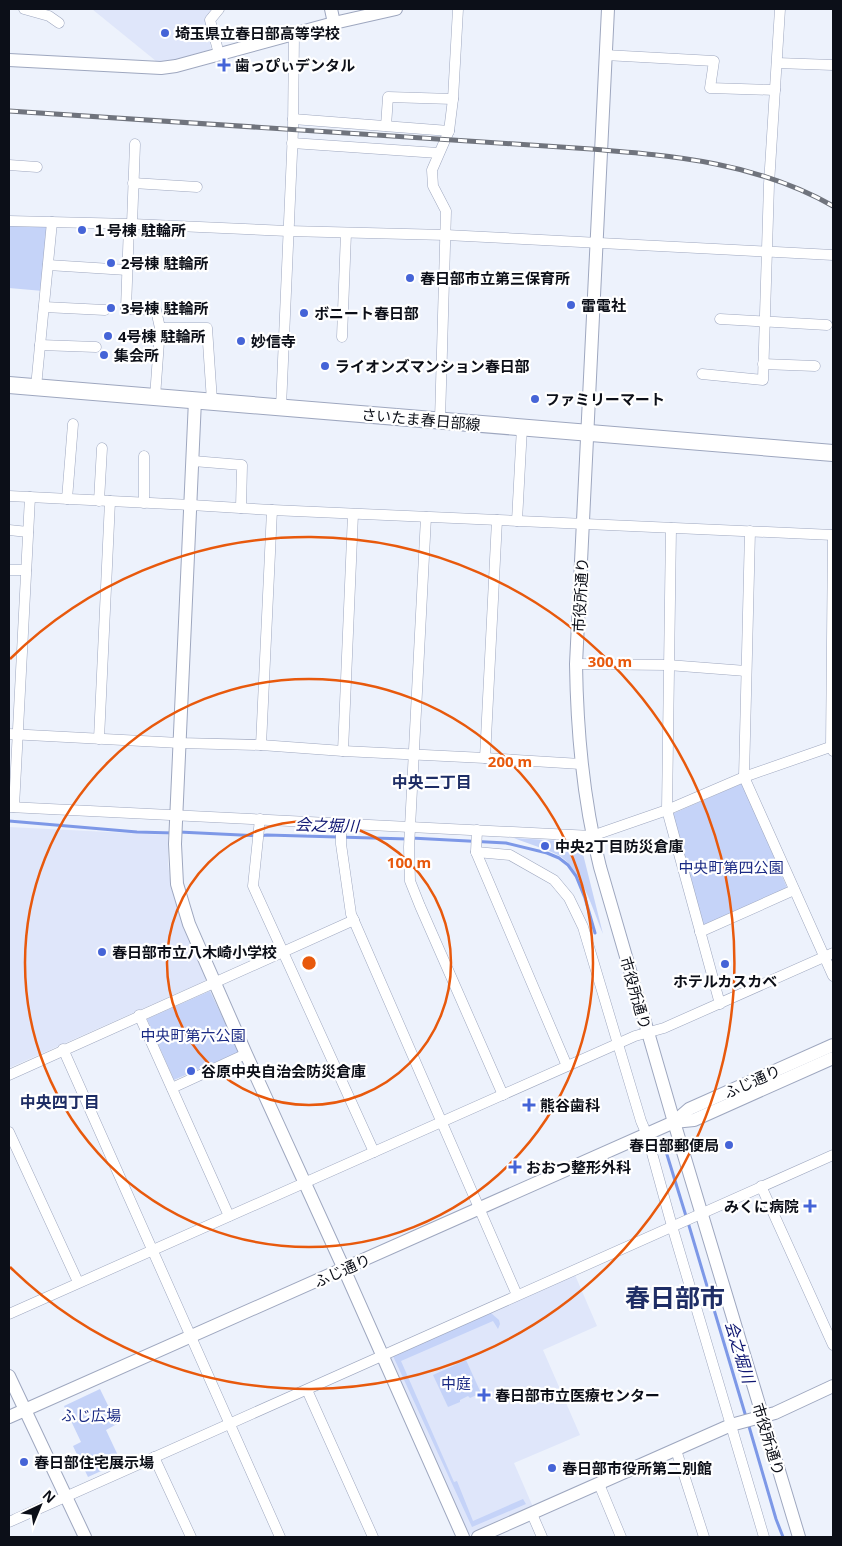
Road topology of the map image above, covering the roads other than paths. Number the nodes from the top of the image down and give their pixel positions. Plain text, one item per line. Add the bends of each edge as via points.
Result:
1 (24, 9) edge
2 (219, 9) edge
3 (331, 9) edge
4 (396, 9) edge
5 (458, 9) edge
6 (608, 9) edge
7 (780, 9) edge
8 (59, 23) dead end
9 (334, 23) junction
10 (294, 34) junction
11 (218, 54) junction
12 (605, 55) junction
13 (9, 60) edge
14 (777, 63) junction
15 (833, 65) edge
16 (775, 90) junction
17 (453, 99) junction
18 (293, 119) junction
19 (386, 126) junction
20 (448, 131) junction
21 (292, 143) junction
22 (135, 144) dead end
23 (438, 153) junction
24 (9, 165) edge
25 (37, 166) dead end
26 (133, 183) junction
27 (197, 187) dead end
28 (9, 220) edge
29 (52, 222) junction
30 (130, 225) junction
31 (288, 232) junction
32 (346, 233) junction
33 (446, 235) junction
34 (596, 242) junction
35 (767, 252) junction
36 (833, 255) edge
37 (48, 265) junction
38 (127, 270) junction
39 (44, 307) junction
40 (105, 310) dead end
41 (720, 320) dead end
42 (765, 323) junction
43 (827, 325) dead end
44 (160, 328) junction
45 (342, 337) dead end
46 (40, 346) junction
47 (96, 347) dead end
48 (764, 364) junction
49 (815, 366) dead end
50 (702, 374) dead end
51 (9, 384) edge
52 (36, 387) junction
53 (155, 397) junction
54 (195, 400) junction
55 (212, 401) junction
56 (281, 407) junction
57 (440, 420) junction
58 (73, 424) dead end
59 (522, 427) junction
60 (588, 433) junction
61 (102, 448) dead end
62 (833, 453) edge
63 (144, 456) dead end
64 (193, 461) junction
65 (9, 496) edge
66 (30, 497) junction
67 (66, 499) junction
68 (99, 500) junction
69 (110, 501) junction
70 (144, 503) junction
71 (191, 505) junction
72 (241, 508) junction
73 (272, 510) junction
74 (353, 514) junction
75 (426, 517) junction
76 (497, 520) junction
77 (517, 521) junction
78 (584, 524) junction
79 (671, 528) junction
80 (9, 530) edge
81 (750, 531) junction
82 (28, 532) junction
83 (833, 535) edge
84 (9, 570) edge
85 (26, 570) junction
86 (576, 664) junction
87 (668, 665) junction
88 (746, 671) junction
89 (14, 734) edge
90 (99, 739) junction
91 (180, 743) junction
92 (261, 745) junction
93 (832, 748) edge
94 (342, 751) junction
95 (414, 754) junction
96 (485, 758) junction
97 (581, 764) junction
98 (744, 777) junction
99 (12, 807) edge
100 (667, 810) junction
101 (176, 819) junction
102 (260, 822) junction
103 (341, 826) junction
104 (410, 829) junction
105 (477, 832) junction
106 (592, 836) junction
107 (476, 850) junction
108 (794, 890) junction
109 (354, 920) junction
110 (700, 932) junction
111 (283, 952) junction
112 (829, 955) edge
113 (833, 976) edge
114 (214, 982) junction
115 (720, 1004) junction
116 (139, 1015) junction
117 (648, 1032) junction
118 (621, 1042) junction
119 (833, 1045) edge
120 (63, 1049) junction
121 (246, 1054) junction
122 (833, 1058) edge
123 (567, 1066) junction
124 (9, 1074) edge
125 (172, 1088) junction
126 (503, 1096) junction
127 (440, 1123) junction
128 (671, 1124) junction
129 (9, 1132) edge
130 (649, 1134) junction
131 (374, 1152) junction
132 (832, 1157) edge
133 (305, 1183) junction
134 (761, 1186) junction
135 (479, 1209) junction
136 (699, 1215) junction
137 (229, 1216) junction
138 (675, 1225) junction
139 (153, 1251) junction
140 (344, 1269) junction
141 (78, 1282) junction
142 (517, 1295) junction
143 (9, 1314) edge
144 (192, 1337) junction
145 (833, 1345) edge
146 (383, 1355) junction
147 (9, 1376) edge
148 (833, 1386) edge
149 (307, 1390) junction
150 (25, 1410) junction
151 (9, 1417) edge
152 (758, 1418) junction
153 (734, 1424) junction
154 (229, 1425) junction
155 (676, 1450) junction
156 (154, 1457) junction
157 (599, 1484) junction
158 (65, 1497) junction
159 (532, 1514) junction
160 (9, 1522) edge
161 (85, 1537) edge
162 (191, 1537) edge
163 (280, 1537) edge
164 (373, 1537) edge
165 (463, 1537) edge
166 (478, 1537) edge
167 (542, 1537) edge
168 (621, 1537) edge
169 (704, 1537) edge
170 (764, 1537) edge
171 (799, 1537) edge

1 - 8 street via 49,16
2 - 11 street via 210,20
3 - 9 street
4 - 9 street
5 - 17 street
6 - 12 street, 市役所通り
7 - 14 street
9 - 10 street
10 - 11 street
10 - 18 street
11 - 13 street via 161,68
12 - 16 street via 714,61 710,88
12 - 34 street, 市役所通り
14 - 15 street
14 - 16 street
16 - 35 street
17 - 19 street via 388,97
17 - 20 street
18 - 19 street
18 - 21 street
19 - 20 street
20 - 23 street
21 - 23 street
21 - 31 street
22 - 26 street
23 - 33 street via 432,170 434,186 446,211
24 - 25 street
26 - 27 street
26 - 30 street
28 - 29 street
29 - 30 street
29 - 37 street
30 - 31 street
30 - 38 street
31 - 32 street
31 - 56 street
32 - 33 street
32 - 45 street
33 - 34 street
33 - 57 street
34 - 35 street
34 - 60 street, 市役所通り
35 - 36 street
35 - 42 street
37 - 38 street
37 - 39 street
38 - 44 street via 126,309 156,310
39 - 40 street
39 - 46 street
41 - 42 street
42 - 43 street
42 - 48 street
44 - 53 street
44 - 55 street via 207,328
46 - 47 street
46 - 52 street
48 - 49 street
48 - 50 street via 763,380
51 - 52 main road, さいたま春日部線
52 - 53 main road, さいたま春日部線
53 - 54 main road, さいたま春日部線
54 - 55 main road, さいたま春日部線
54 - 64 street
55 - 56 main road, さいたま春日部線
56 - 57 main road, さいたま春日部線
57 - 59 main road, さいたま春日部線
58 - 67 street
59 - 60 main road, さいたま春日部線
59 - 77 street
60 - 62 main road, さいたま春日部線
60 - 78 street, 市役所通り
61 - 68 street
63 - 70 street
64 - 71 street
64 - 72 street via 242,465
65 - 66 street
66 - 67 street
66 - 82 street
67 - 68 street
68 - 69 street
69 - 70 street
69 - 90 street
70 - 71 street
71 - 72 street
71 - 91 street
72 - 73 street
73 - 74 street
73 - 92 street
74 - 75 street
74 - 94 street
75 - 76 street
75 - 95 street
76 - 77 street
76 - 96 street
77 - 78 street
78 - 79 street
78 - 86 street, 市役所通り
79 - 81 street
79 - 87 street
80 - 82 street
81 - 83 street
81 - 88 street
82 - 85 street
83 - 93 street
84 - 85 street
85 - 89 street
86 - 87 street
86 - 97 street, 市役所通り
87 - 88 street
87 - 100 street
88 - 98 street
89 - 90 street
89 - 99 street
90 - 91 street
91 - 92 street
91 - 101 street
92 - 94 street
93 - 98 street
94 - 95 street
95 - 96 street
95 - 104 street
96 - 97 street
97 - 106 street, 市役所通り
98 - 100 street
98 - 108 street
99 - 101 street
100 - 106 street
100 - 110 street
101 - 102 street
101 - 114 street via 177,884 189,924
102 - 103 street
102 - 111 street via 253,886
103 - 104 street
103 - 109 street
104 - 105 street
104 - 126 street via 410,881
105 - 106 street
105 - 107 street
106 - 117 street, 市役所通り
107 - 118 street via 510,855 554,880 569,898 583,927
107 - 123 street
108 - 110 street
108 - 112 street
109 - 111 street
109 - 127 street
110 - 115 street
111 - 114 street
111 - 131 street
112 - 113 street
112 - 115 street
114 - 116 street
114 - 121 street
115 - 117 street
116 - 120 street
116 - 125 street
117 - 118 street
117 - 128 street, 市役所通り
118 - 123 street
118 - 130 street via 641,1120
119 - 128 street, ふじ通り via 689,1108
120 - 124 street
120 - 139 street
121 - 125 street
121 - 133 street
122 - 128 street, ふじ通り via 694,1120
123 - 126 street
125 - 137 street
126 - 127 street
127 - 131 street
127 - 135 street
128 - 130 street, ふじ通り
128 - 136 street, 市役所通り
129 - 141 street
130 - 135 street, ふじ通り
130 - 138 street
131 - 133 street
132 - 134 street
133 - 137 street
133 - 140 street
134 - 136 street
134 - 145 street
135 - 140 street, ふじ通り
135 - 142 street
136 - 138 street
136 - 152 street, 市役所通り
137 - 139 street
138 - 142 street
138 - 153 street
139 - 141 street
139 - 144 street
140 - 144 street, ふじ通り
140 - 146 street
141 - 143 street
142 - 146 street
144 - 150 street, ふじ通り
144 - 154 street
146 - 149 street
146 - 165 street
147 - 150 street
148 - 152 street
149 - 154 street
149 - 164 street
150 - 151 street, ふじ通り
150 - 158 street
152 - 153 street
152 - 171 street, 市役所通り
153 - 155 street
153 - 170 street
154 - 156 street
154 - 163 street
155 - 157 street
155 - 169 street
156 - 158 street
156 - 162 street
157 - 159 street
157 - 168 street
158 - 160 street
158 - 161 street
159 - 166 street
159 - 167 street

